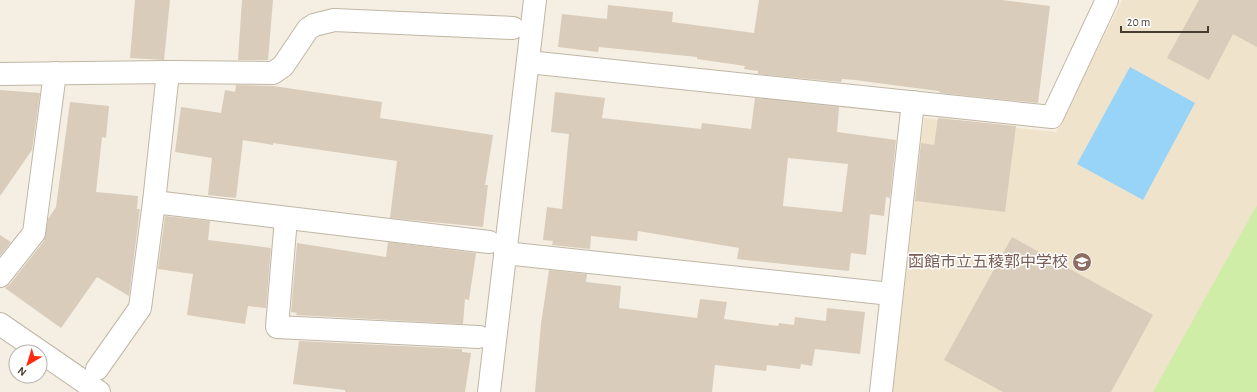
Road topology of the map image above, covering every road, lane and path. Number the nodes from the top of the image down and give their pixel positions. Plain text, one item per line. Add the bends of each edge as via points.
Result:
1 (535, 0) edge
2 (1107, 0) edge
3 (513, 28) dead end
4 (528, 62) junction
5 (168, 72) junction
6 (55, 73) junction
7 (0, 74) edge
8 (913, 102) junction
9 (154, 202) junction
10 (286, 218) junction
11 (497, 247) junction
12 (0, 276) edge
13 (891, 294) junction
14 (0, 324) edge
15 (479, 337) dead end
16 (97, 369) dead end
17 (99, 392) edge
18 (489, 392) edge
19 (881, 392) edge

1 - 4 street
2 - 8 street via 1052,117
3 - 5 street via 334,20 308,29 283,66 273,73
4 - 8 street
4 - 11 street
5 - 6 street
5 - 9 street
6 - 7 street
6 - 12 street via 34,233
8 - 13 street
9 - 10 street
9 - 16 street via 140,308
10 - 11 street
10 - 15 street via 277,326
11 - 13 street
11 - 18 street
13 - 19 street
14 - 17 street

